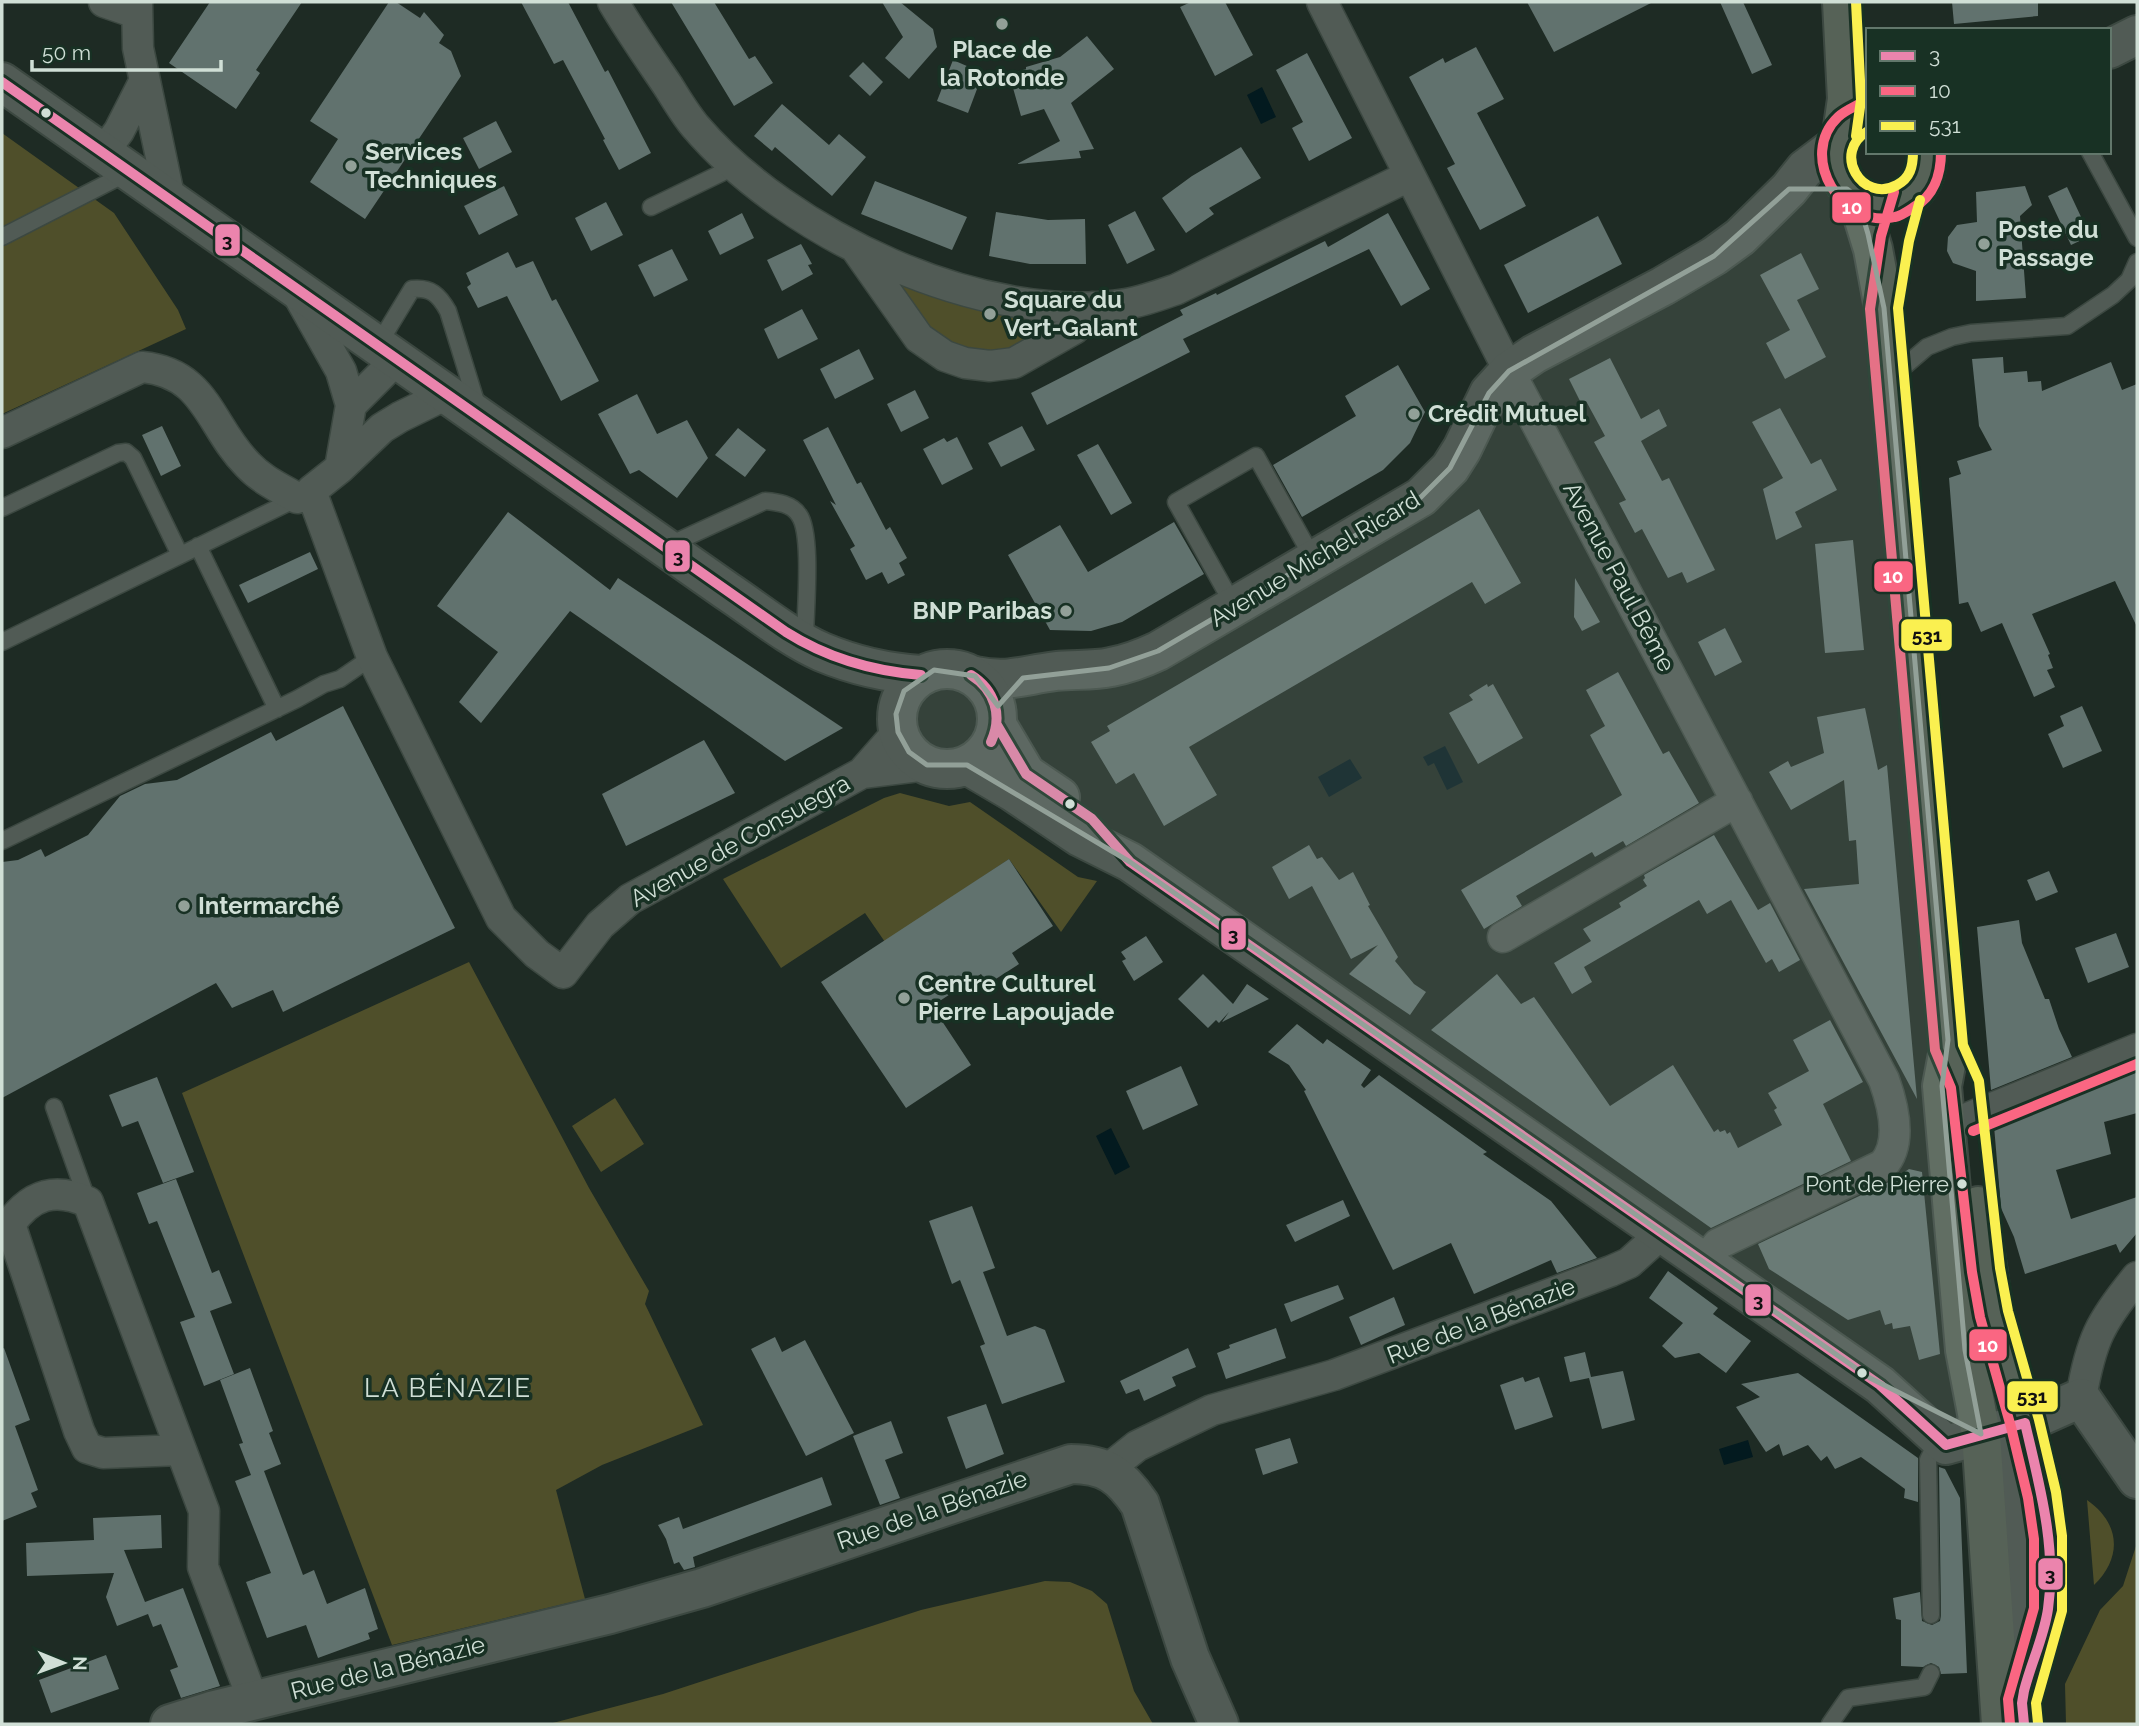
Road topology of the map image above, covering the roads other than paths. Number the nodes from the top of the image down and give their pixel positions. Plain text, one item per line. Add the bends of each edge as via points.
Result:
1 (104, 2) edge
2 (612, 2) edge
3 (1322, 2) edge
4 (1842, 2) edge
5 (1866, 2) edge
6 (136, 7) edge
7 (1870, 28) edge
8 (2137, 34) edge
9 (2111, 48) edge
10 (2, 82) edge
11 (144, 82) junction
12 (1849, 131) edge
13 (2091, 154) edge
14 (116, 162) junction
15 (736, 166) junction
16 (1926, 167) edge
17 (1409, 177) junction
18 (1789, 189) junction
19 (1852, 193) junction
20 (170, 200) junction
21 (651, 207) dead end
22 (2, 237) edge
23 (2137, 238) edge
24 (855, 247) junction
25 (2137, 261) edge
26 (293, 286) junction
27 (1093, 307) junction
28 (1884, 308) junction
29 (387, 352) junction
30 (1509, 371) junction
31 (1890, 379) junction
32 (447, 394) junction
33 (351, 405) junction
34 (480, 417) junction
35 (2, 433) edge
36 (340, 468) junction
37 (304, 495) junction
38 (2, 509) edge
39 (198, 546) junction
40 (666, 547) junction
41 (180, 555) junction
42 (1314, 559) junction
43 (1235, 606) junction
44 (2, 642) edge
45 (813, 647) junction
46 (372, 657) junction
47 (921, 675) junction
48 (975, 676) junction
49 (1023, 678) junction
50 (277, 709) junction
51 (997, 718) junction
52 (897, 723) junction
53 (927, 765) junction
54 (967, 765) junction
55 (862, 773) junction
56 (1737, 801) junction
57 (2, 841) edge
58 (1130, 862) junction
59 (1503, 937) dead end
60 (1949, 1049) junction
61 (2137, 1049) edge
62 (54, 1107) dead end
63 (1968, 1118) junction
64 (88, 1202) junction
65 (1662, 1233) junction
66 (1704, 1261) junction
67 (2137, 1277) edge
68 (1880, 1385) junction
69 (2081, 1398) junction
70 (2025, 1423) junction
71 (1981, 1434) junction
72 (1938, 1438) junction
73 (181, 1450) junction
74 (1107, 1470) junction
75 (2137, 1479) edge
76 (1931, 1615) dead end
77 (1931, 1674) dead end
78 (253, 1700) junction
79 (2016, 1717) edge
80 (170, 1724) edge
81 (1219, 1724) edge
82 (1830, 1724) edge

1 - 6 street
2 - 15 street via 694,125
3 - 17 street, Avenue Paul Bême
4 - 12 main road
5 - 7 main road
6 - 11 street
8 - 9 main road
10 - 14 main road
11 - 14 street via 119,131
11 - 20 street
12 - 18 main road, Avenue Michel Ricard
12 - 19 main road via 1836,161 1839,176
13 - 23 lane
14 - 20 main road
14 - 22 lane
15 - 21 lane
15 - 24 street via 793,210
16 - 19 main road via 1891,203 1873,204
16 - 28 main road via 1895,238
17 - 27 street via 1177,289 1126,304
17 - 30 street, Avenue Paul Bême
18 - 19 main road
18 - 30 main road, Avenue Michel Ricard via 1714,256
19 - 28 main road via 1873,249
20 - 26 main road
24 - 27 street via 920,276 997,298
24 - 27 street via 919,338 965,363 1014,363 1074,329
25 - 31 lane via 2129,280 2113,295 2067,326 1952,337 1927,348
26 - 29 main road
26 - 33 street via 341,371
28 - 31 main road
29 - 32 main road
29 - 33 street
29 - 34 lane via 412,289 432,290 448,310
30 - 42 main road, Avenue Michel Ricard via 1489,393 1462,449 1438,483 1422,497
30 - 56 street, Avenue Paul Bême
31 - 60 main road
32 - 34 main road
32 - 36 street via 382,428
33 - 36 street
34 - 40 main road
35 - 37 street via 142,368 159,369 197,392 247,465 266,481
36 - 37 street
37 - 39 lane
37 - 46 street
38 - 41 lane via 126,452
39 - 41 lane
39 - 50 lane
40 - 45 main road
40 - 45 lane via 765,501 783,502 799,514 806,534
41 - 44 lane
42 - 43 main road, Avenue Michel Ricard
42 - 43 lane via 1256,456 1176,502
43 - 49 main road, Avenue Michel Ricard via 1135,662
45 - 47 main road via 880,670
45 - 52 main road via 873,690
46 - 50 lane via 340,679
46 - 55 street, Avenue de Consuegra via 501,918 564,973 600,925 630,899
47 - 48 main road via 948,668
47 - 52 main road via 904,691
48 - 49 main road, Avenue Michel Ricard
48 - 51 main road via 993,698
49 - 51 main road
50 - 57 lane
51 - 54 main road via 992,741
51 - 58 main road via 1026,774 1092,819
52 - 53 main road via 909,752
52 - 55 street, Avenue de Consuegra
53 - 54 main road via 940,769
53 - 55 street, Avenue de Consuegra
54 - 58 main road via 1080,838
56 - 59 street
56 - 66 street, Avenue Paul Bême via 1884,1080 1895,1142 1883,1164 1718,1244
58 - 65 main road
60 - 63 main road via 1965,1084
60 - 71 main road via 1942,1086 1965,1350
61 - 63 street
62 - 64 lane
63 - 70 main road via 1994,1314
64 - 73 street
64 - 73 street via 73,1195 48,1195 33,1200 10,1224 79,1431 87,1448 103,1453
65 - 66 main road
65 - 74 street, Rue de la Bénazie via 1629,1263 1611,1272 1334,1375 1212,1410 1137,1446
66 - 68 main road
67 - 69 street via 2098,1331
68 - 71 main road via 1945,1412
68 - 72 main road
69 - 70 main road
69 - 75 main road
70 - 71 main road
70 - 79 main road via 2048,1538 2048,1610
71 - 72 main road via 1946,1445
71 - 79 main road
72 - 76 lane via 1928,1460
73 - 78 street via 204,1511 203,1567
74 - 78 main road, Rue de la Bénazie via 1071,1464 702,1588
74 - 81 main road via 1126,1483 1140,1504 1190,1658
77 - 82 lane via 1924,1687 1848,1698
78 - 80 main road, Rue de la Bénazie

